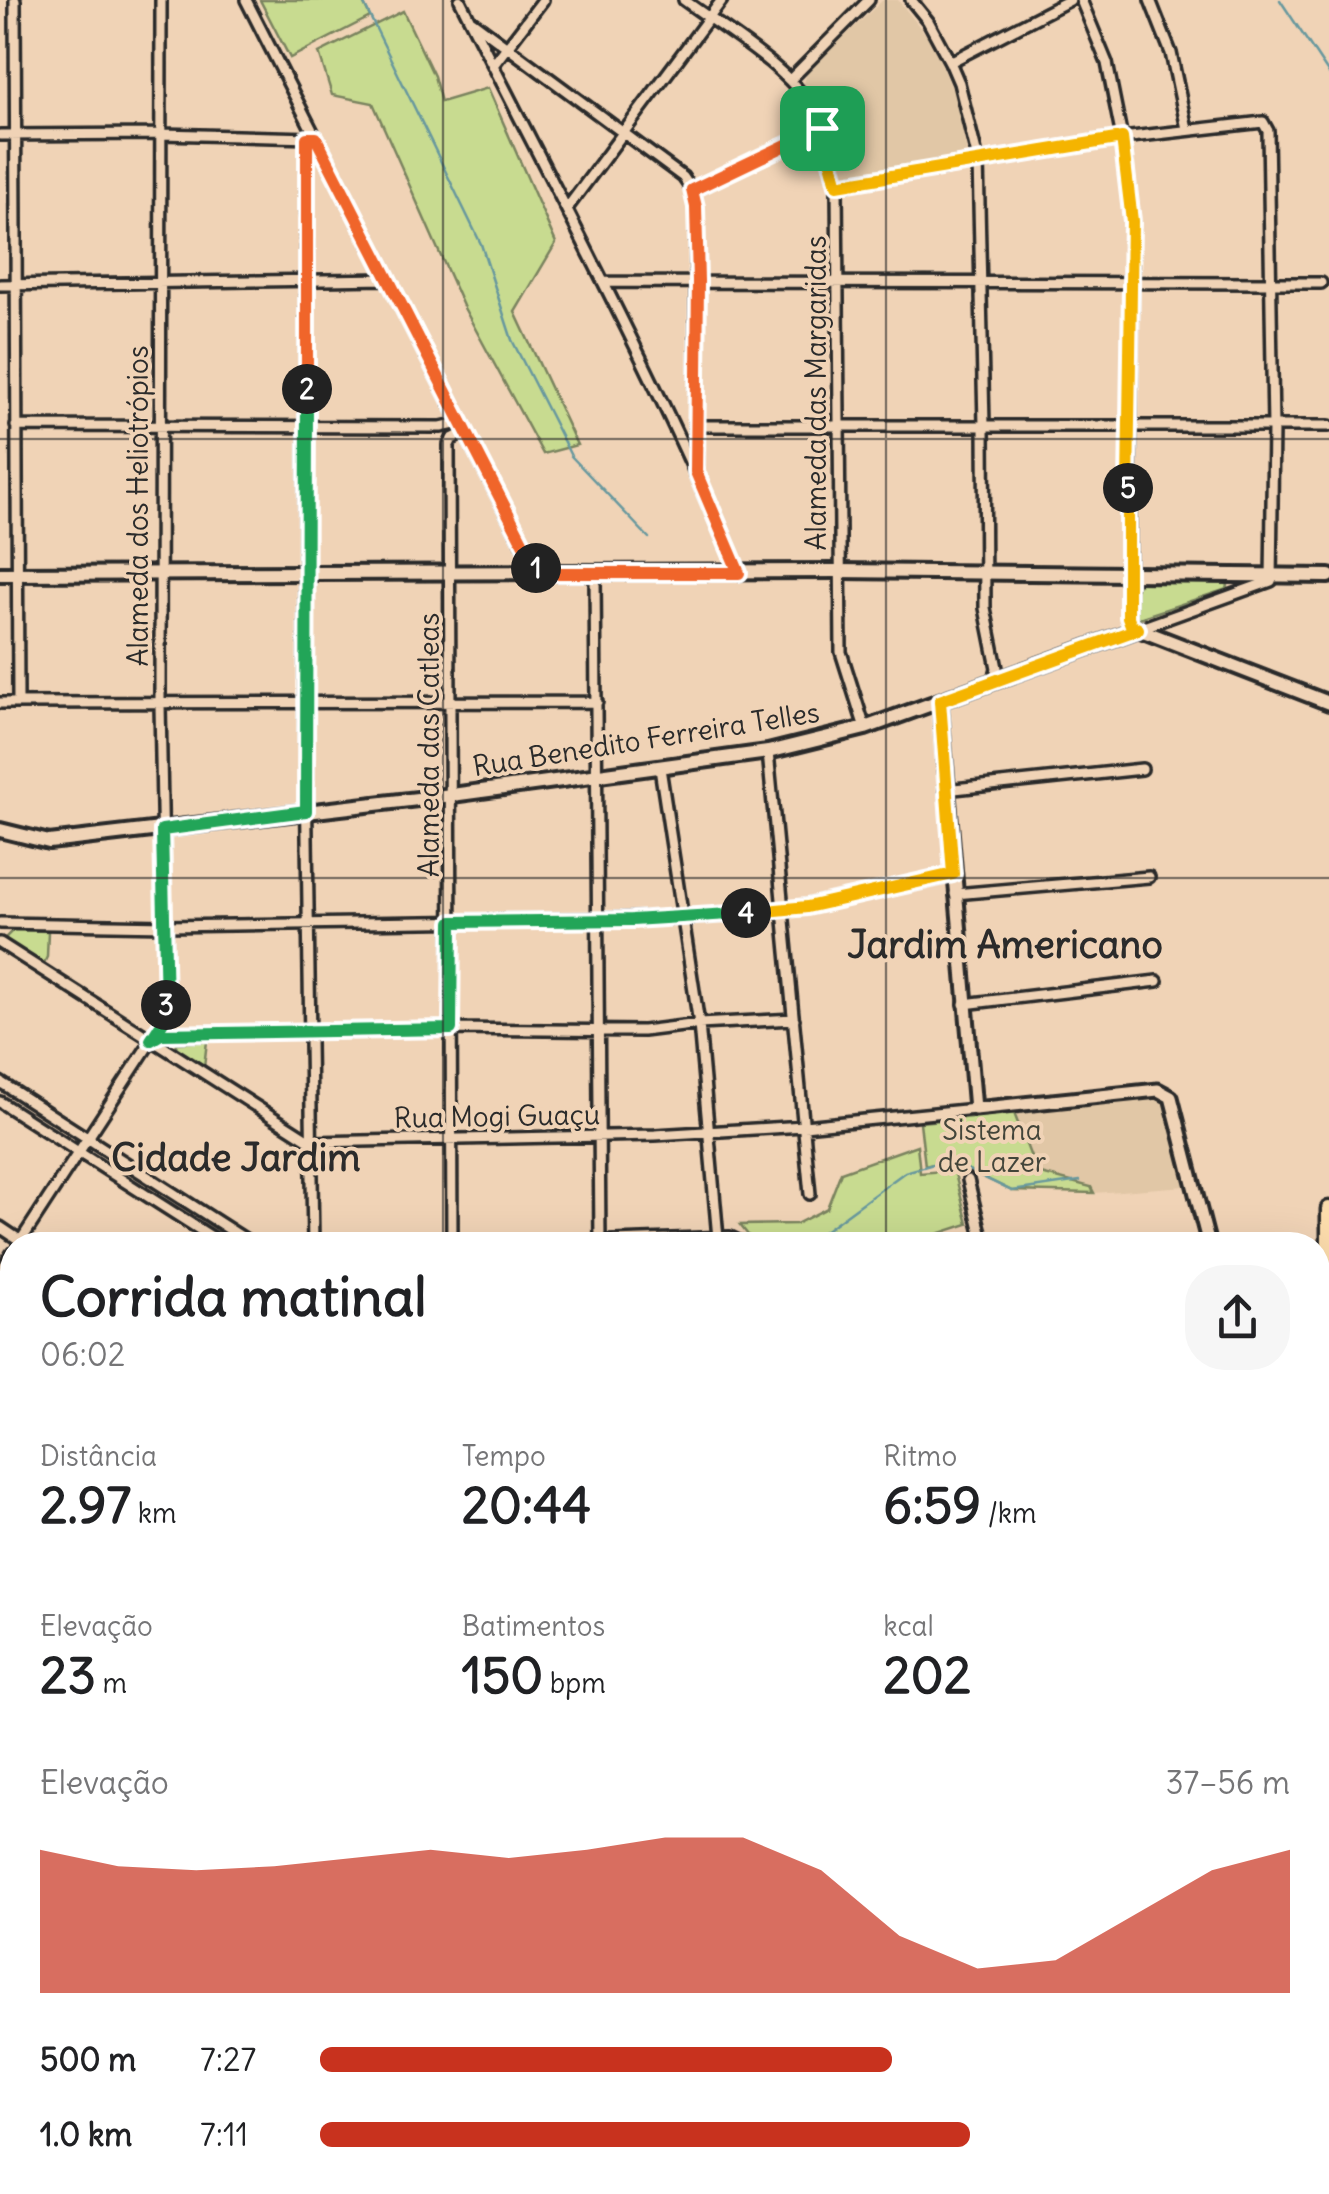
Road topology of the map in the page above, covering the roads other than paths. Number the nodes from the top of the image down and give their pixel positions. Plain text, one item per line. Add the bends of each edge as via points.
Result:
1 (15, 0) edge
2 (161, 0) edge
3 (246, 0) edge
4 (460, 0) edge
5 (543, 0) edge
6 (684, 0) edge
7 (722, 0) edge
8 (869, 0) edge
9 (911, 0) edge
10 (1070, 0) edge
11 (1081, 0) edge
12 (1150, 0) edge
13 (708, 18) junction
14 (470, 19) junction
15 (507, 47) junction
16 (950, 62) junction
17 (494, 64) junction
18 (790, 80) junction
19 (822, 128) junction
20 (1186, 129) junction
21 (161, 134) junction
22 (16, 135) junction
23 (622, 135) junction
24 (0, 136) edge
25 (312, 138) junction
26 (1122, 138) junction
27 (978, 160) junction
28 (837, 185) junction
29 (692, 190) junction
30 (568, 207) junction
31 (387, 279) junction
32 (698, 281) junction
33 (306, 282) junction
34 (603, 282) junction
35 (160, 283) junction
36 (839, 283) junction
37 (982, 283) junction
38 (1130, 283) junction
39 (1271, 283) junction
40 (1321, 283) dead end
41 (0, 285) edge
42 (16, 285) junction
43 (459, 422) junction
44 (839, 425) junction
45 (984, 425) junction
46 (16, 426) junction
47 (307, 426) junction
48 (697, 426) junction
49 (1128, 426) junction
50 (1329, 426) edge
51 (161, 427) junction
52 (440, 427) junction
53 (1273, 427) junction
54 (464, 434) junction
55 (449, 446) junction
56 (696, 446) junction
57 (684, 448) junction
58 (696, 472) junction
59 (838, 571) junction
60 (452, 572) junction
61 (160, 573) junction
62 (542, 573) junction
63 (739, 573) junction
64 (984, 573) junction
65 (1128, 573) junction
66 (0, 574) edge
67 (16, 574) junction
68 (305, 574) junction
69 (595, 574) junction
70 (1274, 576) junction
71 (1329, 576) edge
72 (1138, 629) junction
73 (994, 680) junction
74 (940, 701) junction
75 (305, 702) junction
76 (451, 702) junction
77 (597, 702) junction
78 (0, 703) edge
79 (1329, 703) edge
80 (18, 704) junction
81 (160, 705) junction
82 (865, 728) junction
83 (768, 752) junction
84 (660, 768) junction
85 (1142, 769) dead end
86 (597, 776) junction
87 (945, 790) junction
88 (452, 795) junction
89 (306, 811) junction
90 (0, 830) edge
91 (162, 830) junction
92 (953, 874) junction
93 (1149, 877) dead end
94 (954, 894) junction
95 (784, 911) junction
96 (683, 918) junction
97 (596, 921) junction
98 (452, 922) junction
99 (0, 923) edge
100 (308, 923) junction
101 (166, 926) junction
102 (2, 943) edge
103 (1157, 981) dead end
104 (964, 1004) junction
105 (166, 1011) junction
106 (794, 1020) junction
107 (699, 1024) junction
108 (451, 1029) junction
109 (309, 1031) junction
110 (596, 1031) junction
111 (161, 1034) junction
112 (151, 1040) junction
113 (0, 1082) edge
114 (0, 1102) edge
115 (976, 1109) junction
116 (804, 1126) junction
117 (709, 1130) junction
118 (598, 1136) junction
119 (89, 1138) junction
120 (451, 1138) junction
121 (312, 1142) junction
122 (80, 1152) junction
123 (968, 1180) dead end
124 (810, 1194) dead end
125 (29, 1232) edge
126 (204, 1232) edge
127 (234, 1232) edge
128 (313, 1232) edge
129 (452, 1232) edge
130 (600, 1232) edge
131 (718, 1232) edge
132 (981, 1232) edge
133 (1206, 1232) edge

1 - 22 street
2 - 21 street, Alameda dos Heliotrópios
3 - 25 street
4 - 14 street
5 - 15 street
6 - 13 street, Alameda das Margaridas
7 - 13 street
8 - 18 street
9 - 16 street
10 - 16 street
11 - 26 street via 1108,62
12 - 20 street via 1171,53
13 - 18 street, Alameda das Margaridas
13 - 23 street
14 - 15 street
14 - 17 street
15 - 17 street
15 - 23 street
16 - 27 street
17 - 30 street
18 - 19 street, Alameda das Margaridas
19 - 28 street, Alameda das Margaridas
19 - 29 street
20 - 26 street
20 - 39 street via 1266,124
21 - 22 street
21 - 25 street
21 - 35 street, Alameda dos Heliotrópios
22 - 24 street
22 - 42 street
23 - 29 street
23 - 30 street
25 - 31 street
25 - 33 street
26 - 27 street
26 - 38 street via 1132,221
27 - 28 street
27 - 37 street
28 - 36 street, Alameda das Margaridas
29 - 32 street
30 - 34 street
31 - 33 street
31 - 43 street
32 - 34 street
32 - 36 street
32 - 48 street
33 - 35 street
33 - 47 street
34 - 57 street
35 - 42 street
35 - 51 street, Alameda dos Heliotrópios
36 - 37 street
36 - 44 street, Alameda das Margaridas
37 - 38 street
37 - 45 street
38 - 39 street
38 - 49 street
39 - 40 street
39 - 53 street
41 - 42 street
42 - 46 street
43 - 52 street
43 - 54 street
44 - 45 street
44 - 48 street
44 - 59 street, Alameda das Margaridas
45 - 49 street
45 - 64 street
46 - 51 street
46 - 67 street
47 - 51 street
47 - 52 street
47 - 68 street
48 - 56 street
49 - 53 street
49 - 65 street
50 - 53 street
51 - 61 street, Alameda dos Heliotrópios
52 - 55 street via 448,432
53 - 70 street
54 - 55 street
54 - 62 street
55 - 60 street, Alameda das Catleas
56 - 57 street
56 - 58 street
57 - 58 street
58 - 63 street
59 - 63 main road
59 - 64 main road
59 - 82 street, Alameda das Margaridas via 842,652
60 - 62 main road
60 - 68 main road
60 - 76 street, Alameda das Catleas
61 - 67 main road
61 - 68 main road
61 - 81 street, Alameda dos Heliotrópios
62 - 69 main road
63 - 69 main road
64 - 65 main road
64 - 73 street
65 - 70 main road
65 - 72 street via 1128,621
66 - 67 main road
67 - 80 street
68 - 75 street
69 - 77 street
70 - 71 main road
70 - 72 street, Rua Benedito Ferreira Telles
72 - 73 main road, Rua Benedito Ferreira Telles
72 - 79 main road
73 - 74 main road, Rua Benedito Ferreira Telles
74 - 82 main road, Rua Benedito Ferreira Telles
74 - 87 street
75 - 76 street
75 - 81 street
75 - 89 street
76 - 77 street
76 - 88 street, Alameda das Catleas
77 - 86 street
78 - 80 street
80 - 81 street
81 - 91 street, Alameda dos Heliotrópios
82 - 83 main road, Rua Benedito Ferreira Telles
83 - 84 main road, Rua Benedito Ferreira Telles
83 - 95 street
84 - 86 main road, Rua Benedito Ferreira Telles
84 - 96 street
85 - 87 street
86 - 88 main road, Rua Benedito Ferreira Telles
86 - 97 street
87 - 92 street
88 - 89 main road, Rua Benedito Ferreira Telles
88 - 98 street, Alameda das Catleas
89 - 91 main road, Rua Benedito Ferreira Telles
89 - 100 street
90 - 91 main road, Rua Benedito Ferreira Telles via 49,842
91 - 101 street, Alameda dos Heliotrópios
92 - 94 street
92 - 95 street
93 - 94 street
94 - 104 street
95 - 96 street
95 - 106 street
96 - 97 street
96 - 107 street
97 - 98 street
97 - 110 street
98 - 100 street
98 - 108 street, Alameda das Catleas
99 - 101 street
100 - 101 street
100 - 109 street
101 - 105 street, Alameda dos Heliotrópios
102 - 112 street
103 - 104 street
104 - 115 street
105 - 111 street, Alameda dos Heliotrópios
105 - 112 street, Alameda dos Heliotrópios
106 - 107 street
106 - 116 street
107 - 110 street
107 - 117 street
108 - 109 street
108 - 110 street
108 - 120 street, Alameda das Catleas
109 - 111 street
109 - 121 street
110 - 118 street
111 - 112 street, Alameda dos Heliotrópios
112 - 119 street, Alameda dos Heliotrópios
112 - 121 street
113 - 119 street
114 - 122 street
115 - 116 street, Rua Mogi Guaçu
115 - 133 street via 1158,1090 1171,1097
116 - 117 street, Rua Mogi Guaçu
116 - 124 street
117 - 118 street, Rua Mogi Guaçu
117 - 131 street
118 - 120 street, Rua Mogi Guaçu
118 - 130 street
119 - 122 street, Alameda dos Heliotrópios
119 - 127 street
120 - 121 street, Rua Mogi Guaçu
120 - 129 street, Alameda das Catleas
121 - 128 street
122 - 125 street, Alameda dos Heliotrópios
122 - 126 street
123 - 132 street

